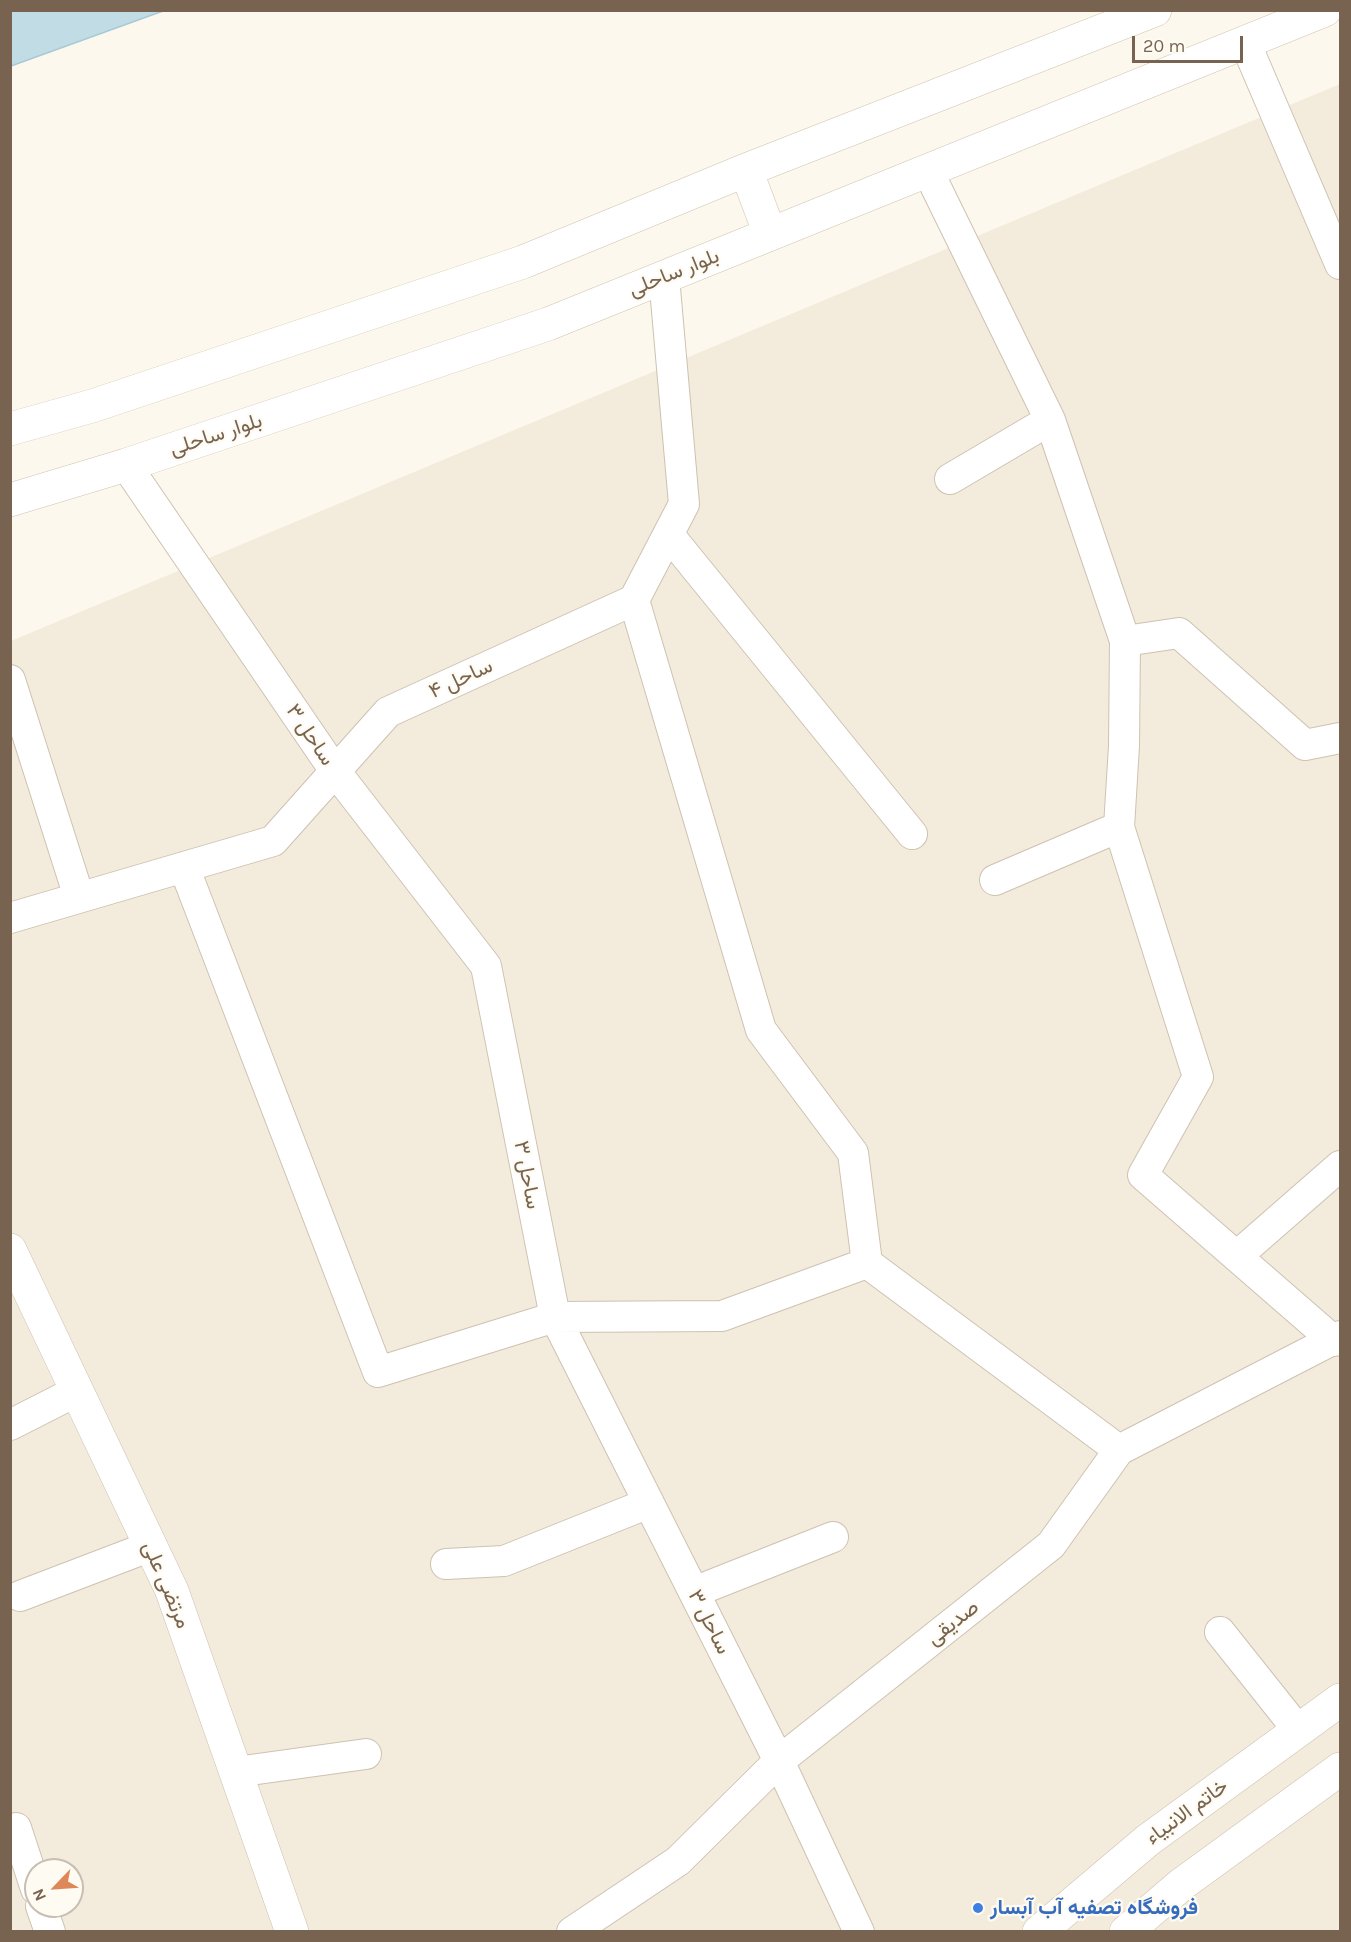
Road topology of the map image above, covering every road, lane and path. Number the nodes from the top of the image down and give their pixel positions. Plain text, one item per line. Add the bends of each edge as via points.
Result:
1 (1155, 10) edge
2 (1325, 10) edge
3 (1245, 42) junction
4 (746, 170) junction
5 (928, 171) junction
6 (770, 234) junction
7 (1341, 264) edge
8 (664, 277) junction
9 (1050, 420) junction
10 (10, 429) edge
11 (126, 465) junction
12 (950, 479) dead end
13 (10, 500) edge
14 (669, 535) junction
15 (634, 600) junction
16 (1125, 641) junction
17 (10, 680) edge
18 (1341, 738) edge
19 (335, 771) junction
20 (1119, 827) junction
21 (912, 834) dead end
22 (184, 867) junction
23 (995, 880) dead end
24 (80, 897) junction
25 (10, 918) edge
26 (1341, 1166) edge
27 (10, 1250) edge
28 (1237, 1256) junction
29 (867, 1263) junction
30 (555, 1317) junction
31 (1337, 1338) edge
32 (77, 1391) junction
33 (10, 1425) edge
34 (1119, 1450) junction
35 (649, 1503) junction
36 (833, 1537) dead end
37 (151, 1546) junction
38 (446, 1564) dead end
39 (694, 1592) junction
40 (20, 1596) dead end
41 (1220, 1632) dead end
42 (1341, 1700) edge
43 (1298, 1731) junction
44 (366, 1754) dead end
45 (779, 1761) junction
46 (1341, 1769) edge
47 (236, 1772) junction
48 (16, 1828) dead end
49 (26, 1858) edge
50 (292, 1932) edge
51 (572, 1932) edge
52 (859, 1932) edge
53 (1039, 1932) edge
54 (1126, 1932) edge

1 - 4 main road
2 - 3 main road, بلوار ساحلی
3 - 5 main road, بلوار ساحلی
3 - 7 street
4 - 6 main road
4 - 10 main road via 524,262 92,406
5 - 6 main road, بلوار ساحلی
5 - 9 street
6 - 8 main road, بلوار ساحلی
8 - 11 main road, بلوار ساحلی via 548,324
8 - 14 street via 684,504
9 - 12 street
9 - 16 street
11 - 13 main road, بلوار ساحلی
11 - 19 street, ساحل ۳
14 - 15 street
14 - 21 street
15 - 19 street, ساحل ۴ via 388,712
15 - 29 street via 761,1030 853,1153
16 - 18 street via 1179,633 1305,745
16 - 20 street
17 - 24 street
19 - 22 street, ساحل ۴ via 273,841
19 - 30 street, ساحل ۳ via 486,966
20 - 23 street
20 - 28 street via 1198,1077 1143,1175
22 - 24 street, ساحل ۴
22 - 30 street via 378,1372
24 - 25 street, ساحل ۴
26 - 28 street
27 - 32 main road, مرتضی علی
28 - 31 street
29 - 30 street via 722,1316
29 - 34 street
30 - 35 street, ساحل ۳
31 - 34 street, صدیقی
32 - 33 street
32 - 37 main road, مرتضی علی
34 - 45 street, صدیقی via 1051,1545
35 - 38 street via 504,1561
35 - 39 street, ساحل ۳
36 - 39 street
37 - 40 street
37 - 47 main road, مرتضی علی via 172,1591
39 - 45 street, ساحل ۳
41 - 43 street
42 - 43 main road, خاتم الانبیاء
43 - 53 main road, خاتم الانبیاء via 1148,1840
44 - 47 street
45 - 51 street, صدیقی via 678,1861
45 - 52 street, ساحل ۳
46 - 54 main road via 1182,1884
47 - 50 main road, مرتضی علی
48 - 49 street

